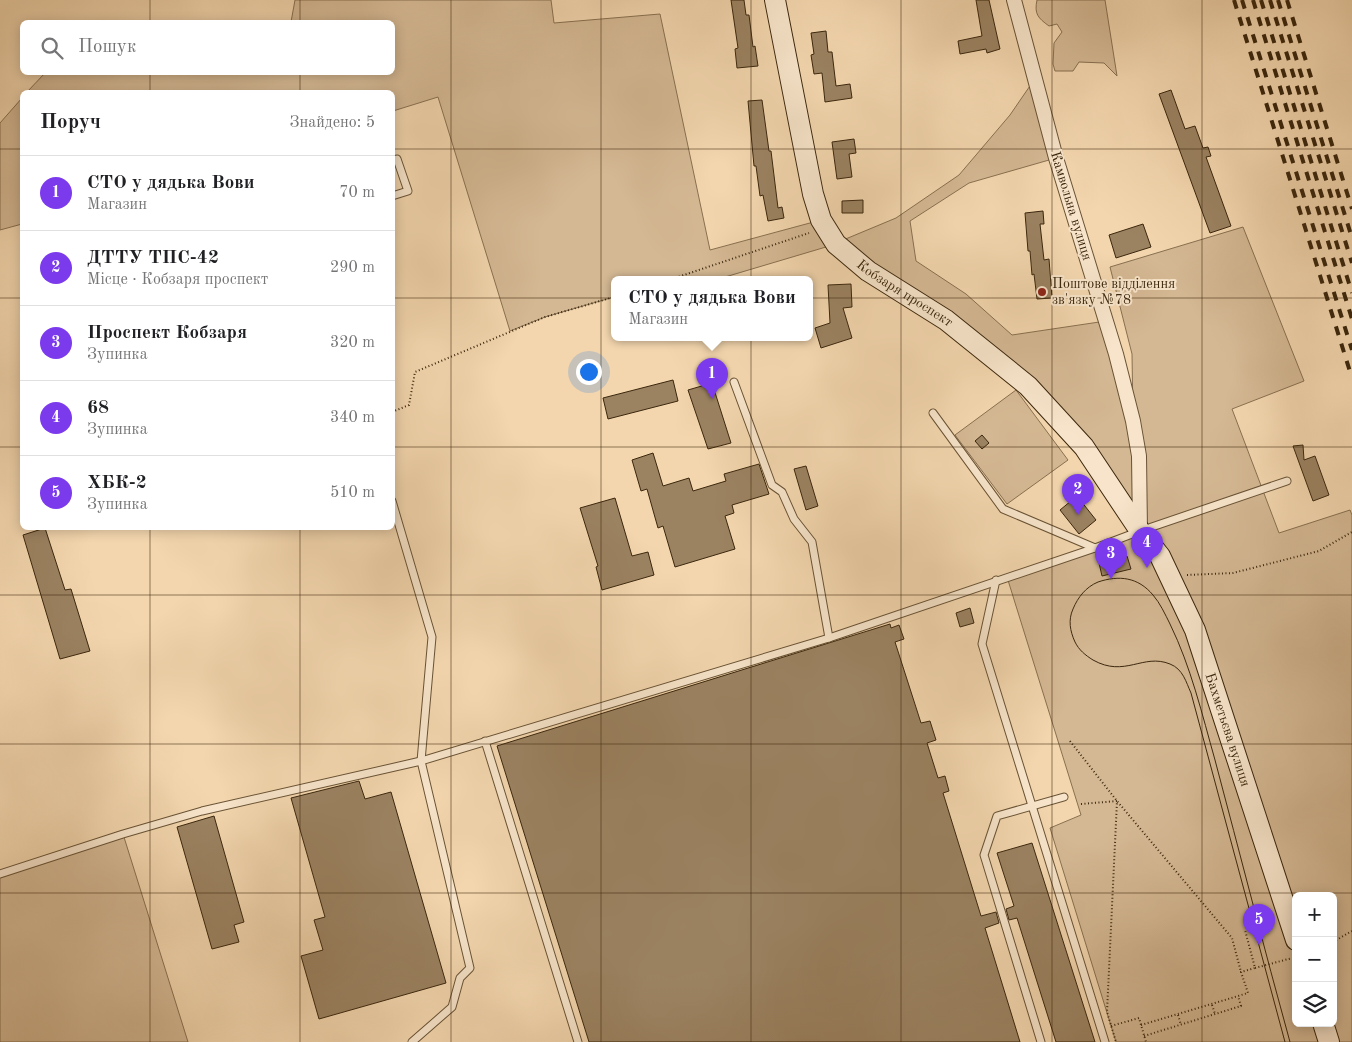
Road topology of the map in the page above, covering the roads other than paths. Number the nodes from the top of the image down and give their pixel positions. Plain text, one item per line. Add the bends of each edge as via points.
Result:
1 (775, 0) edge
2 (1014, 0) edge
3 (395, 160) edge
4 (395, 195) edge
5 (734, 382) dead end
6 (933, 412) dead end
7 (1287, 481) dead end
8 (395, 512) edge
9 (1140, 531) junction
10 (1095, 548) junction
11 (996, 580) junction
12 (829, 638) junction
13 (485, 741) junction
14 (421, 761) junction
15 (1064, 797) dead end
16 (1032, 806) junction
17 (0, 874) edge
18 (1295, 937) edge
19 (1324, 1027) edge
20 (412, 1042) edge
21 (578, 1042) edge
22 (1041, 1042) edge
23 (1105, 1042) edge
24 (1329, 1042) edge

1 - 9 main road, Кобзаря проспект via 813,194 821,220 836,244 868,270 946,320 1028,386 1084,447
2 - 9 street, Камвольна вулиця via 1133,421 1139,456
3 - 4 lane via 408,191
5 - 12 lane via 772,484 782,492 794,519 812,542
6 - 10 lane via 1003,509
7 - 9 lane
8 - 14 lane via 432,637
9 - 10 lane
9 - 18 main road, Бахметьєва вулиця via 1160,556 1195,630
10 - 11 lane
11 - 12 lane
11 - 16 lane via 982,644
12 - 13 lane
13 - 14 lane
13 - 21 lane
14 - 17 lane via 202,811
14 - 20 lane via 470,968 460,978 452,1008
15 - 16 lane
16 - 22 lane via 997,816 984,855
16 - 23 lane
19 - 24 main road

